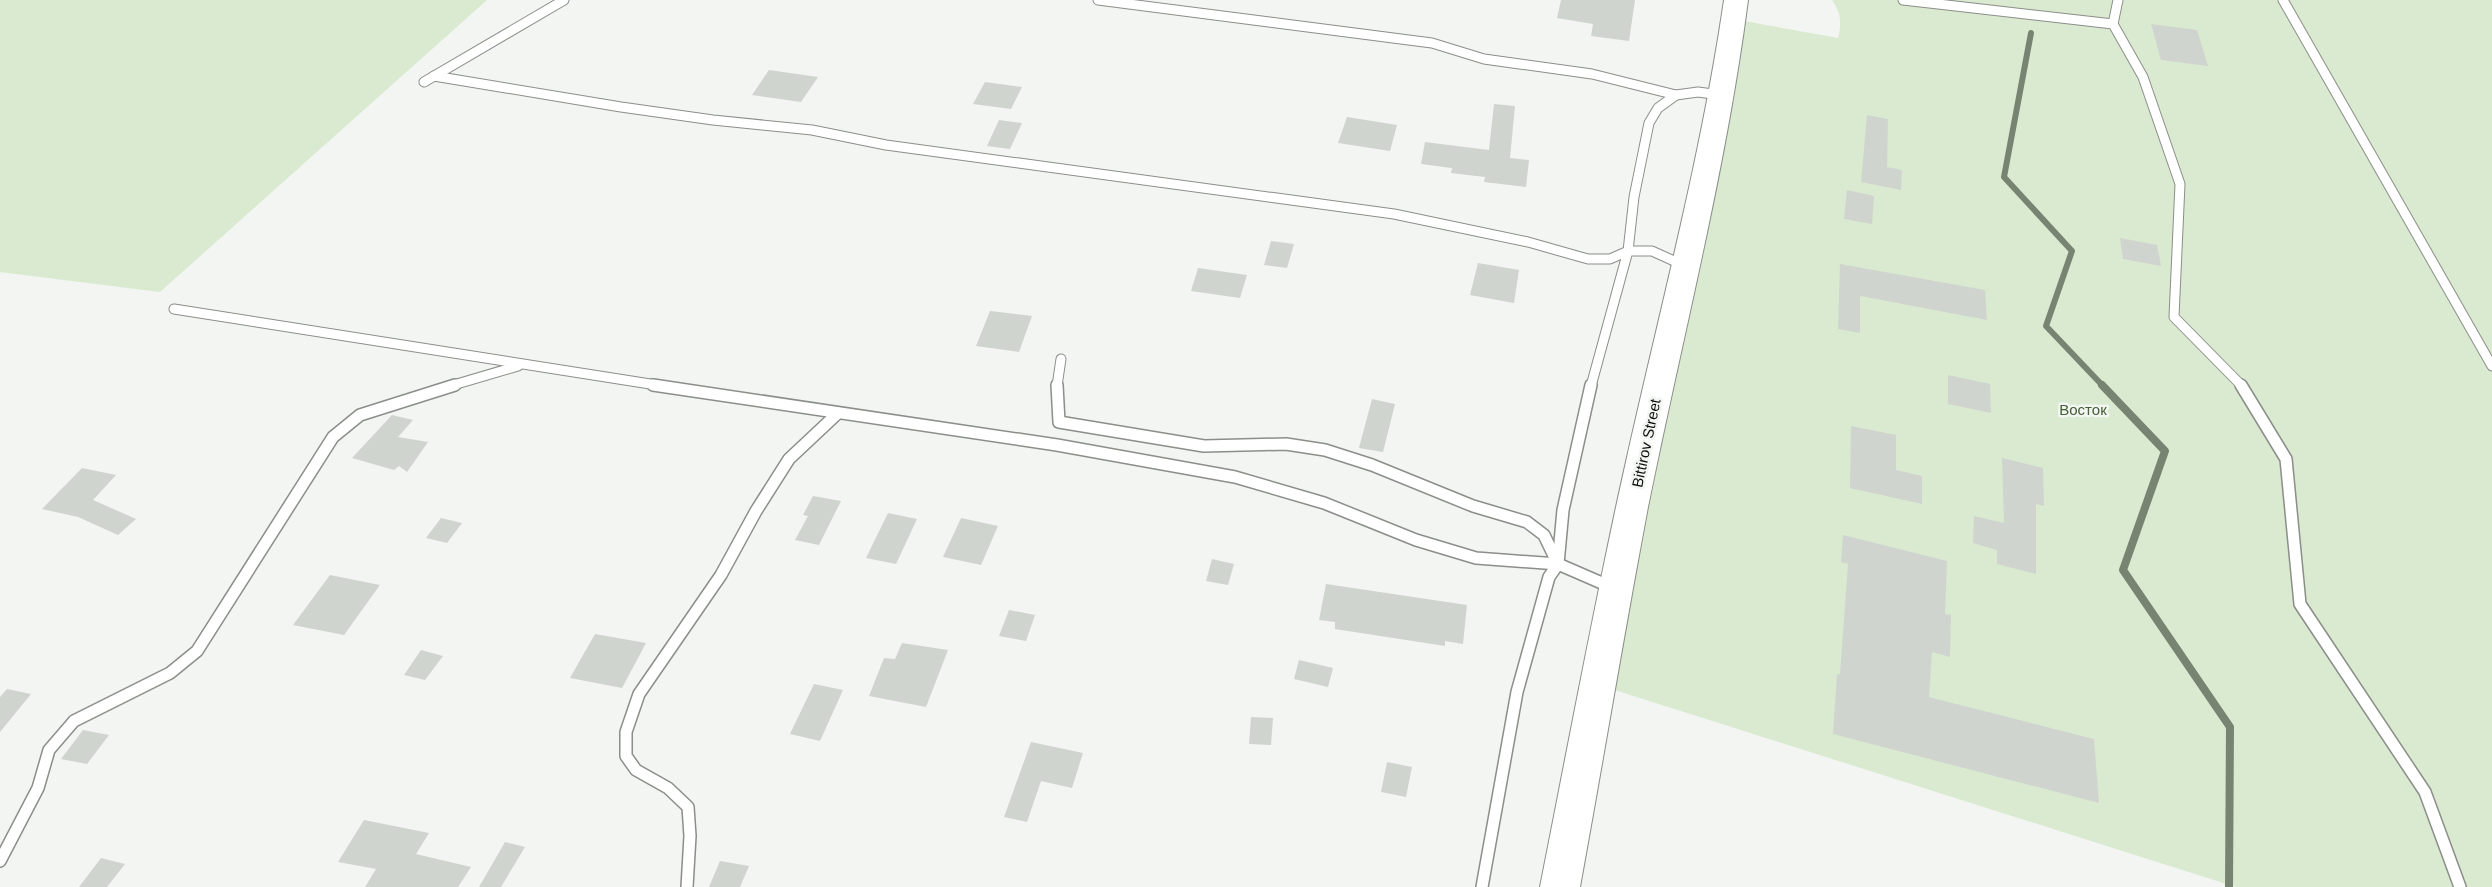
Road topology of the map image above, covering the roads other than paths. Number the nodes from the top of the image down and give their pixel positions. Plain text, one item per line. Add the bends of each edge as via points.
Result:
1 (564, 0) edge
2 (1098, 0) edge
3 (1736, 0) edge
4 (1903, 0) edge
5 (2118, 0) edge
6 (2283, 0) edge
7 (2113, 24) junction
8 (434, 76) junction
9 (424, 82) dead end
10 (1676, 95) junction
11 (1721, 95) junction
12 (1628, 250) junction
13 (1685, 266) junction
14 (174, 309) dead end
15 (1061, 359) dead end
16 (522, 365) junction
17 (2492, 366) edge
18 (838, 412) junction
19 (1558, 564) junction
20 (1617, 589) junction
21 (0, 861) edge
22 (687, 887) edge
23 (1482, 887) edge
24 (1560, 887) edge
25 (2460, 887) edge

1 - 8 lane
2 - 10 lane via 1432,43 1484,59 1592,74
3 - 11 street, Bittirov Street
4 - 7 lane
5 - 7 lane
6 - 17 lane
7 - 25 lane via 2143,76 2180,184 2174,317 2239,381 2286,459 2300,604 2425,792
8 - 9 lane
8 - 12 lane via 621,107 812,130 886,145 1394,214 1528,242 1588,259 1610,259
10 - 11 lane
10 - 12 lane via 1658,108 1649,123
11 - 13 street, Bittirov Street
12 - 13 lane via 1652,251
12 - 19 lane via 1595,364 1563,510
13 - 20 street, Bittirov Street
14 - 16 lane
15 - 19 lane via 1056,391 1059,422 1204,446 1286,444 1325,450 1473,506 1527,522 1544,535
16 - 18 lane
16 - 21 lane via 360,415 333,437 197,651 170,673 74,721 50,750 38,788
18 - 19 lane via 1235,477 1324,503 1416,540 1476,558
18 - 22 lane via 789,459 721,575 639,694 626,732 626,756 636,770 668,788 688,807
19 - 20 lane
19 - 23 lane via 1549,577 1517,692
20 - 24 street, Bittirov Street

